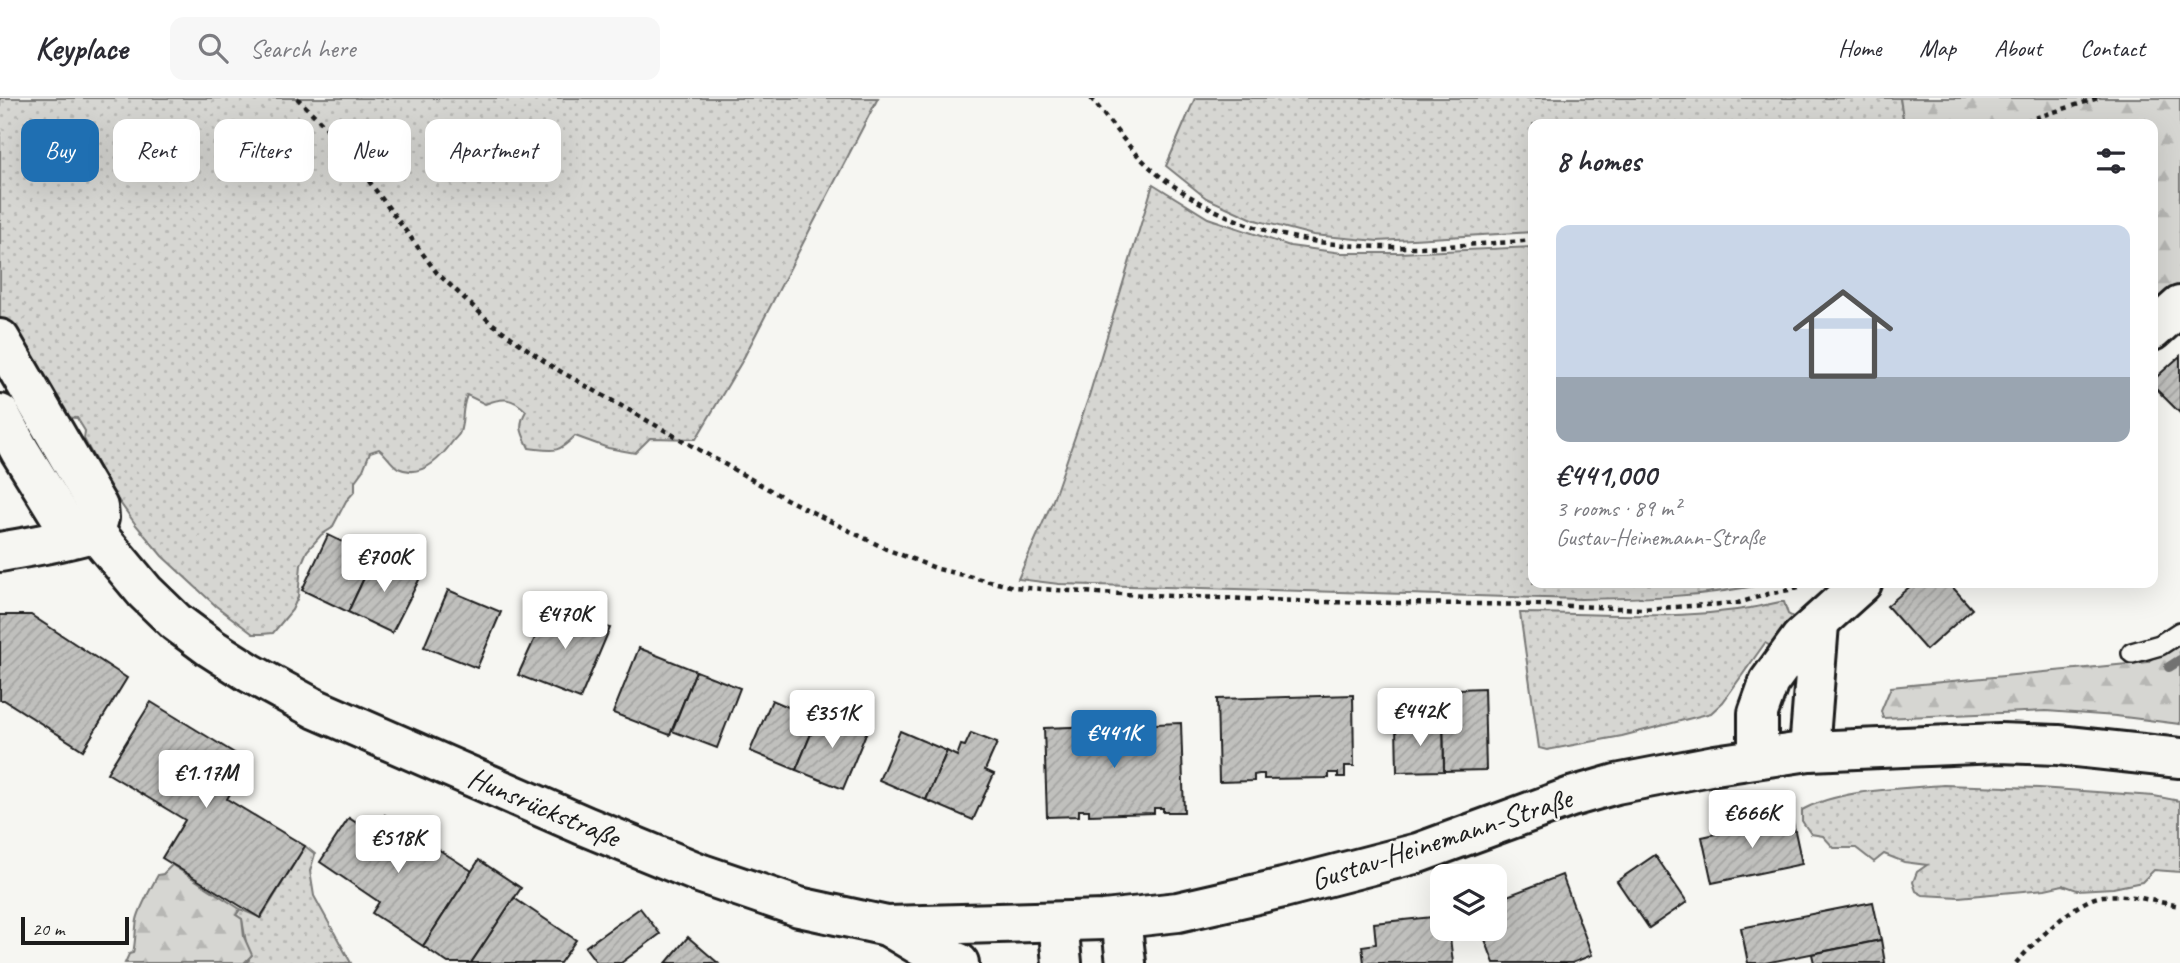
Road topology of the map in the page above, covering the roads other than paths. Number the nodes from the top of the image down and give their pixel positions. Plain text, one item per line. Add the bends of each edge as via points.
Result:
1 (2180, 306) edge
2 (2158, 326) edge
3 (0, 340) edge
4 (0, 414) edge
5 (95, 532) junction
6 (0, 552) edge
7 (1840, 603) edge
8 (2180, 632) edge
9 (2132, 653) dead end
10 (1809, 751) junction
11 (1758, 758) junction
12 (2180, 758) edge
13 (1121, 919) junction
14 (1058, 922) junction
15 (887, 926) junction
16 (959, 963) edge
17 (1062, 963) edge
18 (1126, 963) edge

1 - 2 main road
3 - 5 main road via 98,507
4 - 5 main road via 65,524
5 - 6 main road
5 - 15 main road, Hunsrückstraße via 176,622 240,667 316,709 702,874 799,907
7 - 10 main road
7 - 11 main road via 1801,638 1769,682 1758,713
8 - 9 lane via 2160,645
10 - 11 main road, Gustav-Heinemann-Straße
10 - 12 main road, Gustav-Heinemann-Straße via 1998,743
11 - 13 main road, Gustav-Heinemann-Straße via 1616,784 1418,853 1283,888 1178,912
13 - 14 main road, Hunsrückstraße
13 - 18 main road
14 - 15 main road, Hunsrückstraße
14 - 17 main road
15 - 16 main road

